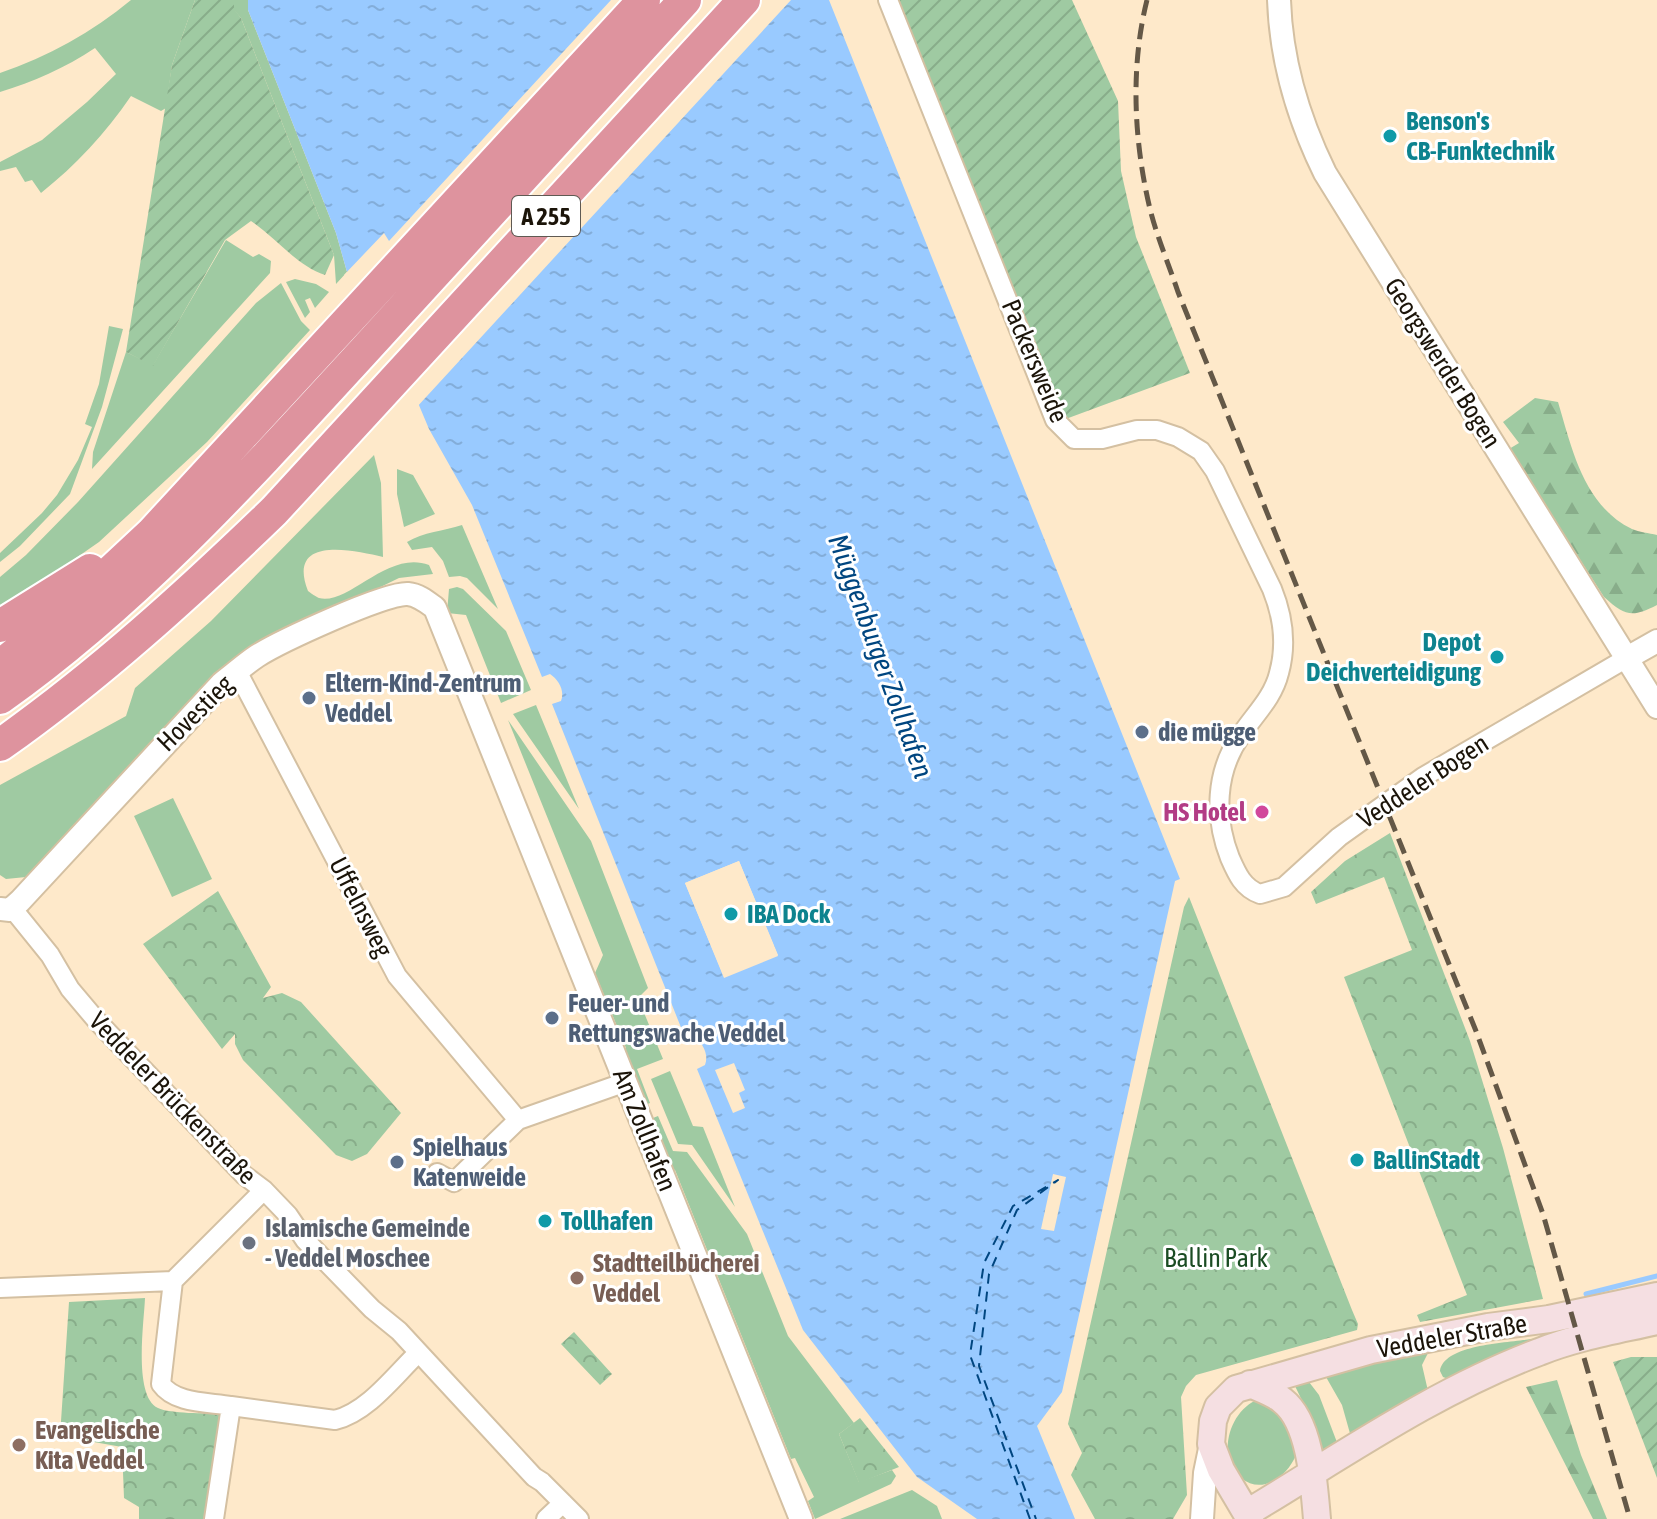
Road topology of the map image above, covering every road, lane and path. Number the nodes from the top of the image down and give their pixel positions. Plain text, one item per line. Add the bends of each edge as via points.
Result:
1 (644, 0) edge
2 (685, 0) edge
3 (744, 0) edge
4 (888, 0) edge
5 (1279, 0) edge
6 (171, 512) junction
7 (435, 608) joint
8 (0, 626) edge
9 (1657, 641) edge
10 (1627, 658) junction
11 (0, 666) edge
12 (237, 671) junction
13 (0, 698) edge
14 (1657, 707) edge
15 (0, 745) edge
16 (1234, 868) joint
17 (6, 908) edge
18 (626, 1082) junction
19 (518, 1120) junction
20 (437, 1173) dead end
21 (264, 1190) junction
22 (173, 1281) junction
23 (0, 1288) edge
24 (1657, 1296) edge
25 (1657, 1321) edge
26 (418, 1353) junction
27 (1250, 1384) junction
28 (231, 1406) junction
29 (1211, 1444) junction
30 (1311, 1474) junction
31 (563, 1503) junction
32 (1245, 1517) edge
33 (214, 1519) edge
34 (546, 1519) edge
35 (579, 1519) edge
36 (801, 1519) edge
37 (1202, 1519) edge
38 (1317, 1519) edge

1 - 6 highway
2 - 13 highway, A 255 via 266,457 154,570
3 - 15 highway, A 255 via 274,511 106,665
4 - 16 street, Packersweide via 1055,420 1074,439 1157,430 1201,451 1279,605 1284,636 1278,677 1234,746 1220,789 1220,819
5 - 10 street, Georgswerder Bogen via 1293,93 1325,173
6 - 8 highway
6 - 11 highway via 111,573
7 - 12 street, Hovestieg via 410,594 394,595 283,643
7 - 18 street, Am Zollhafen
9 - 10 street
10 - 14 street, Georgswerder Bogen
10 - 16 street, Veddeler Bogen via 1423,777 1339,837 1284,887 1267,894 1253,892
12 - 17 street, Hovestieg
12 - 19 street, Uffelnsweg via 397,976
17 - 21 street, Veddeler Brückenstraße via 50,955 97,1021
18 - 19 street
18 - 36 street, Am Zollhafen
19 - 20 street via 456,1180
21 - 22 street
21 - 26 street, Veddeler Brückenstraße via 305,1240
22 - 23 street
22 - 28 street via 161,1384 176,1397
24 - 27 main road, Veddeler Straße via 1371,1350
25 - 30 main road, Veddeler Straße via 1542,1350 1505,1366 1441,1397
26 - 28 street via 362,1407 335,1420
26 - 31 street, Veddeler Brückenstraße
27 - 29 main road, Veddeler Straße via 1236,1389 1218,1407
27 - 30 main road via 1282,1399 1295,1415
28 - 33 street
29 - 32 main road, Veddeler Straße
29 - 37 street
30 - 32 main road, Veddeler Straße
30 - 38 main road
31 - 34 street
31 - 35 street, Veddeler Brückenstraße

